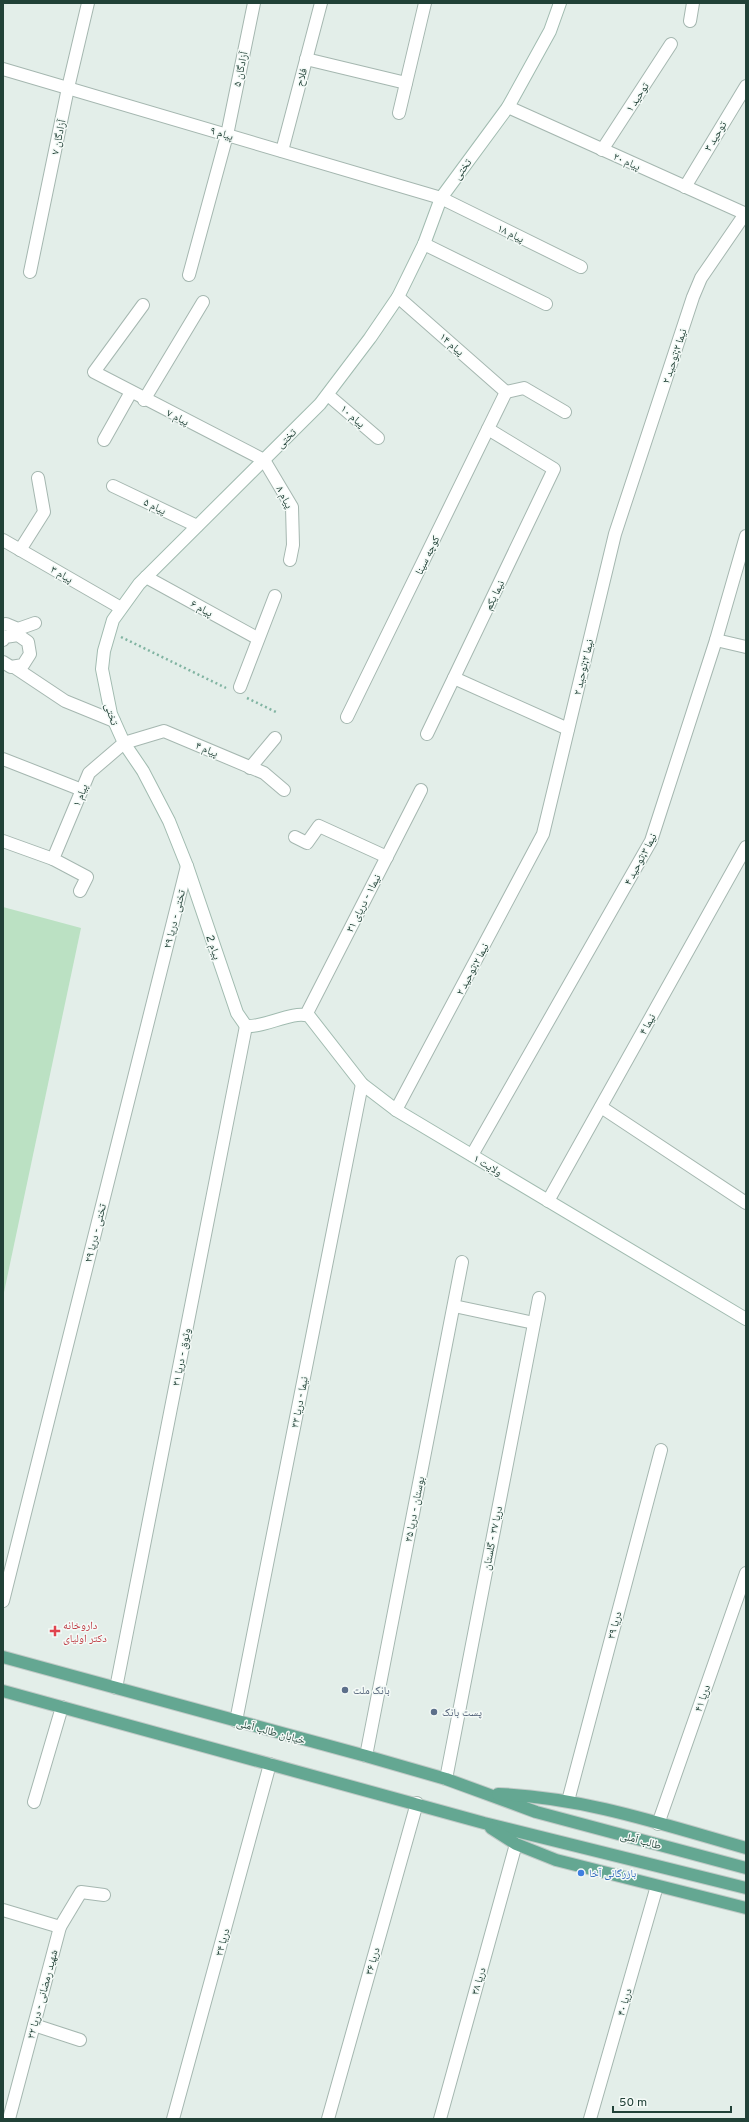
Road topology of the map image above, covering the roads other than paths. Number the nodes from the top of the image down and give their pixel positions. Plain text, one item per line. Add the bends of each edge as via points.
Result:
1 (88, 3) edge
2 (254, 3) edge
3 (321, 3) edge
4 (425, 3) edge
5 (560, 3) edge
6 (693, 3) edge
7 (690, 21) dead end
8 (671, 44) dead end
9 (306, 59) junction
10 (3, 69) edge
11 (406, 83) junction
12 (746, 86) edge
13 (68, 88) junction
14 (508, 107) junction
15 (399, 113) dead end
16 (227, 135) junction
17 (602, 150) junction
18 (282, 151) junction
19 (685, 187) junction
20 (441, 198) junction
21 (745, 214) edge
22 (424, 244) junction
23 (581, 268) dead end
24 (30, 272) dead end
25 (189, 276) dead end
26 (398, 297) junction
27 (203, 302) dead end
28 (546, 304) dead end
29 (142, 305) dead end
30 (130, 392) junction
31 (506, 392) junction
32 (328, 395) junction
33 (144, 400) junction
34 (564, 412) dead end
35 (488, 429) junction
36 (378, 438) dead end
37 (104, 440) dead end
38 (264, 460) junction
39 (38, 478) dead end
40 (114, 486) dead end
41 (197, 526) junction
42 (746, 536) edge
43 (3, 540) edge
44 (20, 550) junction
45 (290, 560) dead end
46 (146, 577) junction
47 (274, 596) dead end
48 (121, 608) junction
49 (35, 623) dead end
50 (3, 625) edge
51 (18, 632) junction
52 (257, 638) junction
53 (3, 640) edge
54 (716, 640) junction
55 (746, 648) edge
56 (7, 664) edge
57 (454, 678) junction
58 (240, 692) road end
59 (347, 718) dead end
60 (114, 721) junction
61 (568, 730) junction
62 (427, 734) dead end
63 (274, 738) dead end
64 (124, 743) junction
65 (3, 759) edge
66 (250, 768) junction
67 (82, 790) junction
68 (284, 790) dead end
69 (421, 790) dead end
70 (295, 837) dead end
71 (3, 841) edge
72 (746, 847) edge
73 (386, 857) junction
74 (53, 859) junction
75 (187, 866) junction
76 (80, 891) dead end
77 (306, 1015) junction
78 (246, 1026) junction
79 (362, 1084) junction
80 (601, 1107) junction
81 (396, 1110) junction
82 (472, 1155) junction
83 (548, 1201) junction
84 (746, 1203) edge
85 (462, 1262) dead end
86 (538, 1298) dead end
87 (454, 1306) junction
88 (746, 1319) edge
89 (534, 1322) junction
90 (661, 1450) dead end
91 (746, 1573) edge
92 (3, 1601) edge
93 (3, 1657) edge
94 (116, 1688) junction
95 (3, 1691) edge
96 (62, 1707) junction
97 (236, 1721) junction
98 (366, 1756) junction
99 (270, 1764) junction
100 (446, 1779) junction
101 (488, 1794) junction
102 (568, 1801) junction
103 (34, 1802) dead end
104 (417, 1804) junction
105 (536, 1812) joint
106 (484, 1823) junction
107 (658, 1824) junction
108 (516, 1844) junction
109 (746, 1848) edge
110 (746, 1868) edge
111 (657, 1886) junction
112 (746, 1888) edge
113 (104, 1895) dead end
114 (746, 1908) edge
115 (3, 1910) edge
116 (60, 1927) junction
117 (34, 2025) junction
118 (80, 2040) dead end
119 (8, 2114) edge
120 (173, 2119) edge
121 (328, 2119) edge
122 (440, 2119) edge
123 (590, 2119) edge

1 - 13 street, آزادگان ۷
2 - 16 street, آزادگان ۵
3 - 9 street, فلاح
4 - 11 street
5 - 14 street, تختی via 550,31
6 - 7 street
8 - 17 street, توحید ۱
9 - 11 street
9 - 18 street, فلاح
10 - 13 street, پیام ۹
11 - 15 street
12 - 19 street, توحید ۳
13 - 16 street, پیام ۹
13 - 24 street, آزادگان ۷
14 - 17 street, پیام ۲۰
14 - 20 street, تختی
16 - 18 street, پیام ۹
16 - 25 street, آزادگان ۵
17 - 19 street, پیام ۲۰
18 - 20 street, پیام ۹
19 - 21 street, پیام ۲۰
20 - 22 street, تختی
20 - 23 street, پیام ۱۸
21 - 61 street, نیما ۲;توحید ۲ via 701,278 693,297 615,534
22 - 26 street, تختی
22 - 28 street
26 - 31 street, پیام ۱۴
26 - 32 street, تختی
27 - 33 street
29 - 30 street, پیام ۷ via 94,372
30 - 33 street, پیام ۷
30 - 37 street
31 - 34 street via 524,388
31 - 35 street, کوچه سینا
32 - 36 street, پیام ۱۰
32 - 38 street, تختی
33 - 38 street, پیام ۷
35 - 57 street, نیما یکم via 554,469
35 - 59 street, کوچه سینا
38 - 41 street, تختی
38 - 45 street, پیام ۸ via 292,507 293,545
39 - 44 street via 44,512
40 - 41 street, پیام ۵
41 - 46 street, تختی
42 - 54 street, نیما ۳;توحید ۴
43 - 44 street, پيام ۳
44 - 48 street, پيام ۳
46 - 48 street, تختی
46 - 52 street, پیام ۶
47 - 52 street
48 - 60 street, تختی via 113,620 102,669
49 - 51 street
50 - 51 street via 6,624
51 - 53 street
51 - 56 street via 28,642 30,654 23,665
52 - 58 street
54 - 55 street
54 - 82 street, نیما ۳;توحید ۴ via 651,841
56 - 60 street via 65,701
57 - 61 street
57 - 62 street
60 - 64 street, تختی
61 - 81 street, نیما ۲;توحید ۲ via 543,834
63 - 66 street
64 - 66 street, پیام ۴ via 164,731
64 - 67 street, پیام ۱ via 89,773
64 - 75 street, تختی via 143,771 159,802
65 - 67 street
66 - 68 street, پیام ۴ via 264,774
67 - 74 street, پیام ۱
69 - 73 street, نیما۱ - دریای ۳۱
70 - 73 street via 307,843 319,826
71 - 74 street
72 - 80 street, نیما ۴
73 - 77 street, نیما۱ - دریای ۳۱
74 - 76 street via 87,877
75 - 78 street, پیام 2 via 237,1013
75 - 92 street, تختی - دریا ۲۹
77 - 78 street
77 - 79 street, ولایت ۱
78 - 94 street, وثوق - دریا ۳۱
79 - 81 street, ولایت ۱
79 - 97 street, نیما - دریا ۳۳
80 - 83 street, نیما ۴
80 - 84 street
81 - 82 street, ولایت ۱
82 - 83 street, ولایت ۱
83 - 88 street, ولایت ۱
85 - 87 street, بوستان - دریا ۳۵
86 - 89 street, دریا ۳۷ - گلستان
87 - 89 street
87 - 98 street, بوستان - دریا ۳۵
89 - 100 street, دریا ۳۷ - گلستان
90 - 102 street, دریا ۳۹
91 - 107 street, دریا ۴۱
93 - 94 main road, خیابان طالب آملی
94 - 97 main road, خیابان طالب آملی
95 - 96 main road
96 - 99 main road
96 - 103 street
97 - 98 main road, خیابان طالب آملی
98 - 100 main road, خیابان طالب آملی
99 - 104 main road
99 - 120 street, دریا ۳۴
100 - 101 main road, خیابان طالب آملی
101 - 102 main road via 531,1795
101 - 105 main road, خیابان طالب آملی
102 - 107 main road
104 - 106 main road
104 - 121 street, دریا ۳۶
105 - 110 main road, طالب آملی
106 - 108 main road
106 - 112 main road, طالب آملی
107 - 109 main road
108 - 111 main road via 556,1860
108 - 122 street, دریا ۳۸
111 - 114 main road
111 - 123 street, دریا ۴۰
113 - 116 street, شهید رمضانی - دریا ۳۲ via 81,1892
115 - 116 street
116 - 117 street, شهید رمضانی - دریا ۳۲
117 - 118 street
117 - 119 street, شهید رمضانی - دریا ۳۲

